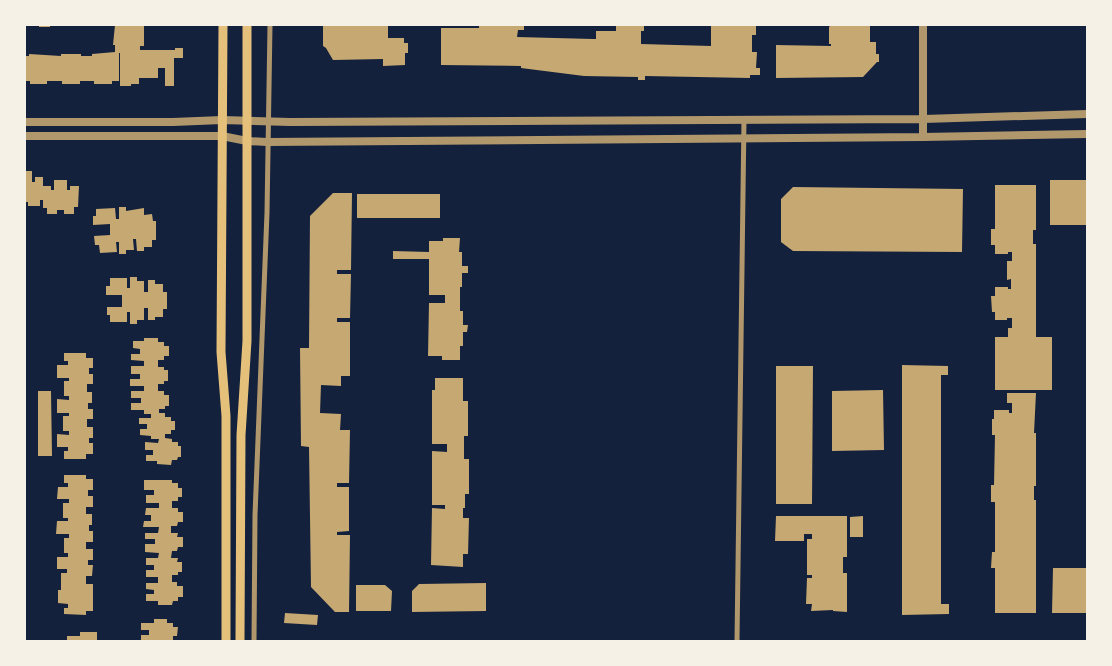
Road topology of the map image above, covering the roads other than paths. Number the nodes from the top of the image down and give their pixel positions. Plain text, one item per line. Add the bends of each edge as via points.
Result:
1 (223, 25) edge
2 (248, 25) edge
3 (270, 25) edge
4 (923, 25) edge
5 (1087, 114) edge
6 (924, 119) junction
7 (222, 120) junction
8 (744, 120) junction
9 (267, 121) junction
10 (25, 122) edge
11 (246, 122) junction
12 (1087, 134) edge
13 (25, 136) edge
14 (222, 136) junction
15 (922, 137) junction
16 (744, 138) junction
17 (247, 141) junction
18 (267, 142) junction
19 (226, 641) edge
20 (240, 641) edge
21 (254, 641) edge
22 (738, 641) edge

1 - 7 main road
2 - 11 main road
3 - 9 street
4 - 6 street
5 - 6 street
6 - 8 street
6 - 15 street
7 - 10 street
7 - 11 street
7 - 14 main road
8 - 9 street
8 - 16 street
9 - 11 street
9 - 18 street
11 - 17 main road
12 - 15 street
13 - 14 street
14 - 17 street
14 - 19 main road via 221,352 226,416
15 - 16 street
16 - 18 street
16 - 22 street
17 - 18 street
17 - 20 main road via 247,341 241,435
18 - 21 street

